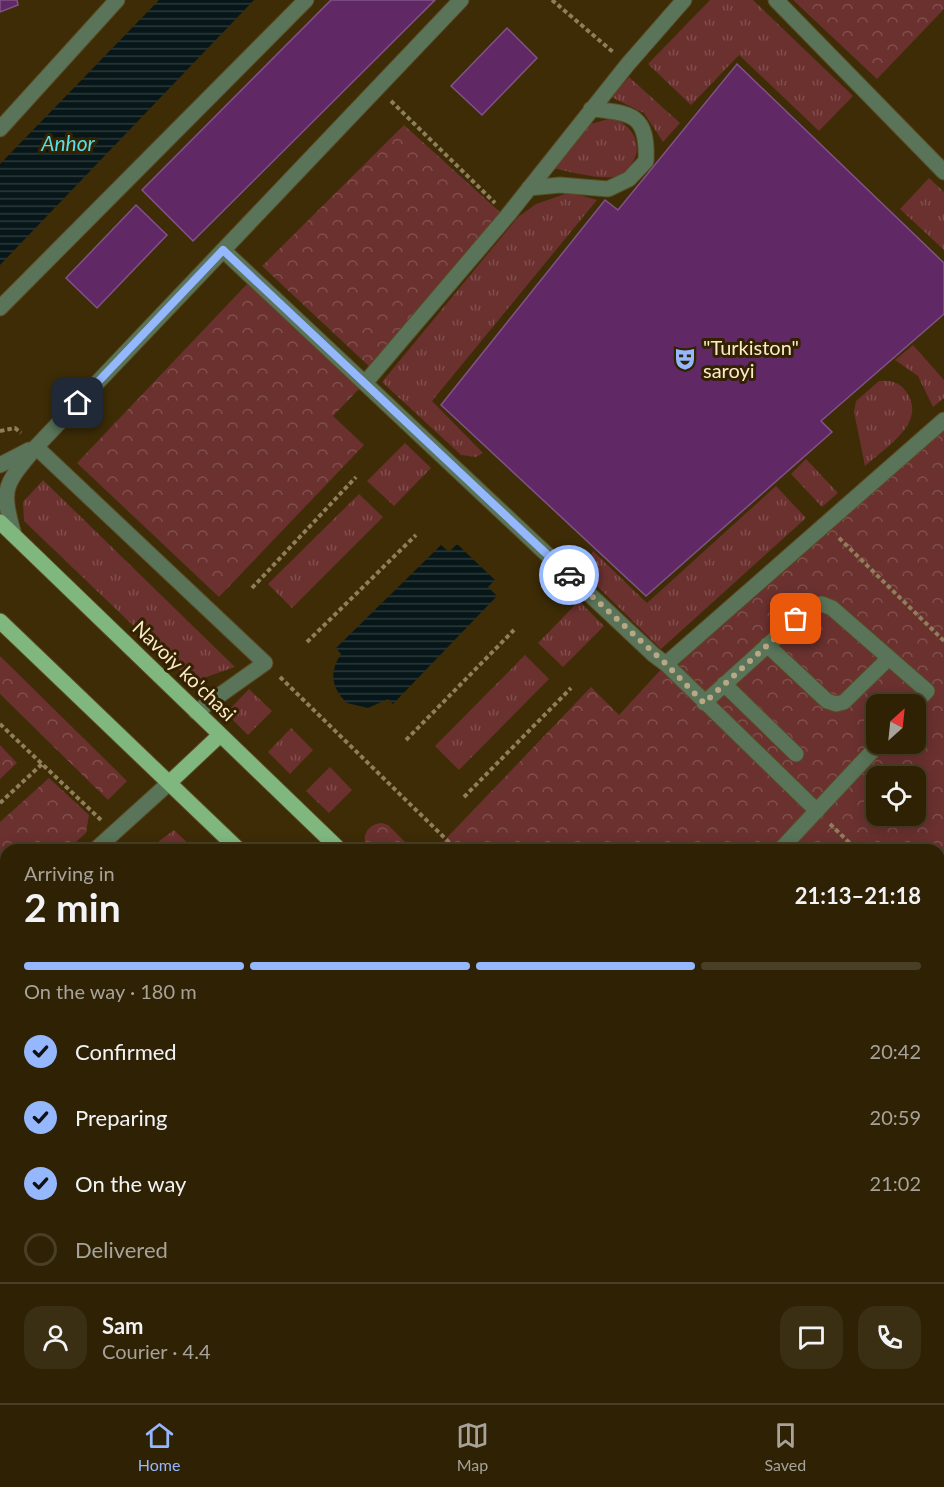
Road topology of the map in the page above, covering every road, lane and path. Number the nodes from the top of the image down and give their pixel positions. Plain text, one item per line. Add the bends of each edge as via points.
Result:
1 (117, 0) edge
2 (306, 0) edge
3 (461, 0) edge
4 (552, 0) edge
5 (684, 0) edge
6 (776, 0) edge
7 (628, 64) junction
8 (377, 88) junction
9 (591, 109) junction
10 (0, 129) edge
11 (944, 172) edge
12 (529, 188) junction
13 (508, 214) junction
14 (223, 250) junction
15 (0, 308) edge
16 (365, 383) junction
17 (944, 420) edge
18 (36, 447) junction
19 (0, 465) edge
20 (356, 477) dead end
21 (0, 522) edge
22 (825, 525) junction
23 (14, 535) junction
24 (416, 535) dead end
25 (252, 588) dead end
26 (0, 621) edge
27 (514, 630) dead end
28 (944, 641) edge
29 (307, 642) dead end
30 (766, 645) junction
31 (889, 658) junction
32 (265, 663) junction
33 (666, 664) junction
34 (724, 684) junction
35 (571, 688) dead end
36 (924, 694) edge
37 (704, 703) junction
38 (196, 712) junction
39 (0, 724) edge
40 (220, 735) junction
41 (406, 740) dead end
42 (796, 754) dead end
43 (870, 754) edge
44 (42, 764) junction
45 (169, 783) junction
46 (464, 797) dead end
47 (0, 803) edge
48 (817, 811) junction
49 (114, 832) junction
50 (101, 844) edge
51 (233, 844) edge
52 (334, 844) edge
53 (451, 844) edge
54 (786, 844) edge
55 (851, 844) edge

1 - 10 street
2 - 15 street
3 - 8 street
4 - 7 path
5 - 7 street
6 - 11 street
7 - 9 street
8 - 13 path
8 - 14 street
9 - 12 street
9 - 12 street via 626,112 638,121 647,139 646,161 629,179 608,189 560,185
12 - 13 street
13 - 16 street
14 - 16 street
14 - 18 street
16 - 33 street
17 - 22 street
18 - 19 street
18 - 23 street via 4,492
18 - 32 street
20 - 25 path
21 - 23 main road, Navoiy ko'chasi
22 - 28 path
22 - 33 street
23 - 38 main road, Navoiy ko'chasi
24 - 29 path
26 - 45 main road
27 - 41 path
30 - 31 street via 811,606 822,604 832,608
30 - 31 street via 836,704 844,702
30 - 34 street
31 - 36 street via 927,691
32 - 38 street
32 - 53 path
33 - 37 street
34 - 37 street
34 - 42 street
35 - 46 path
37 - 48 street
38 - 40 main road, Navoiy ko'chasi
39 - 44 path
40 - 45 main road
40 - 52 main road, Navoiy ko'chasi
43 - 48 street
44 - 47 path
44 - 49 path
45 - 49 street
45 - 51 main road
48 - 54 street
48 - 55 path
49 - 50 street

